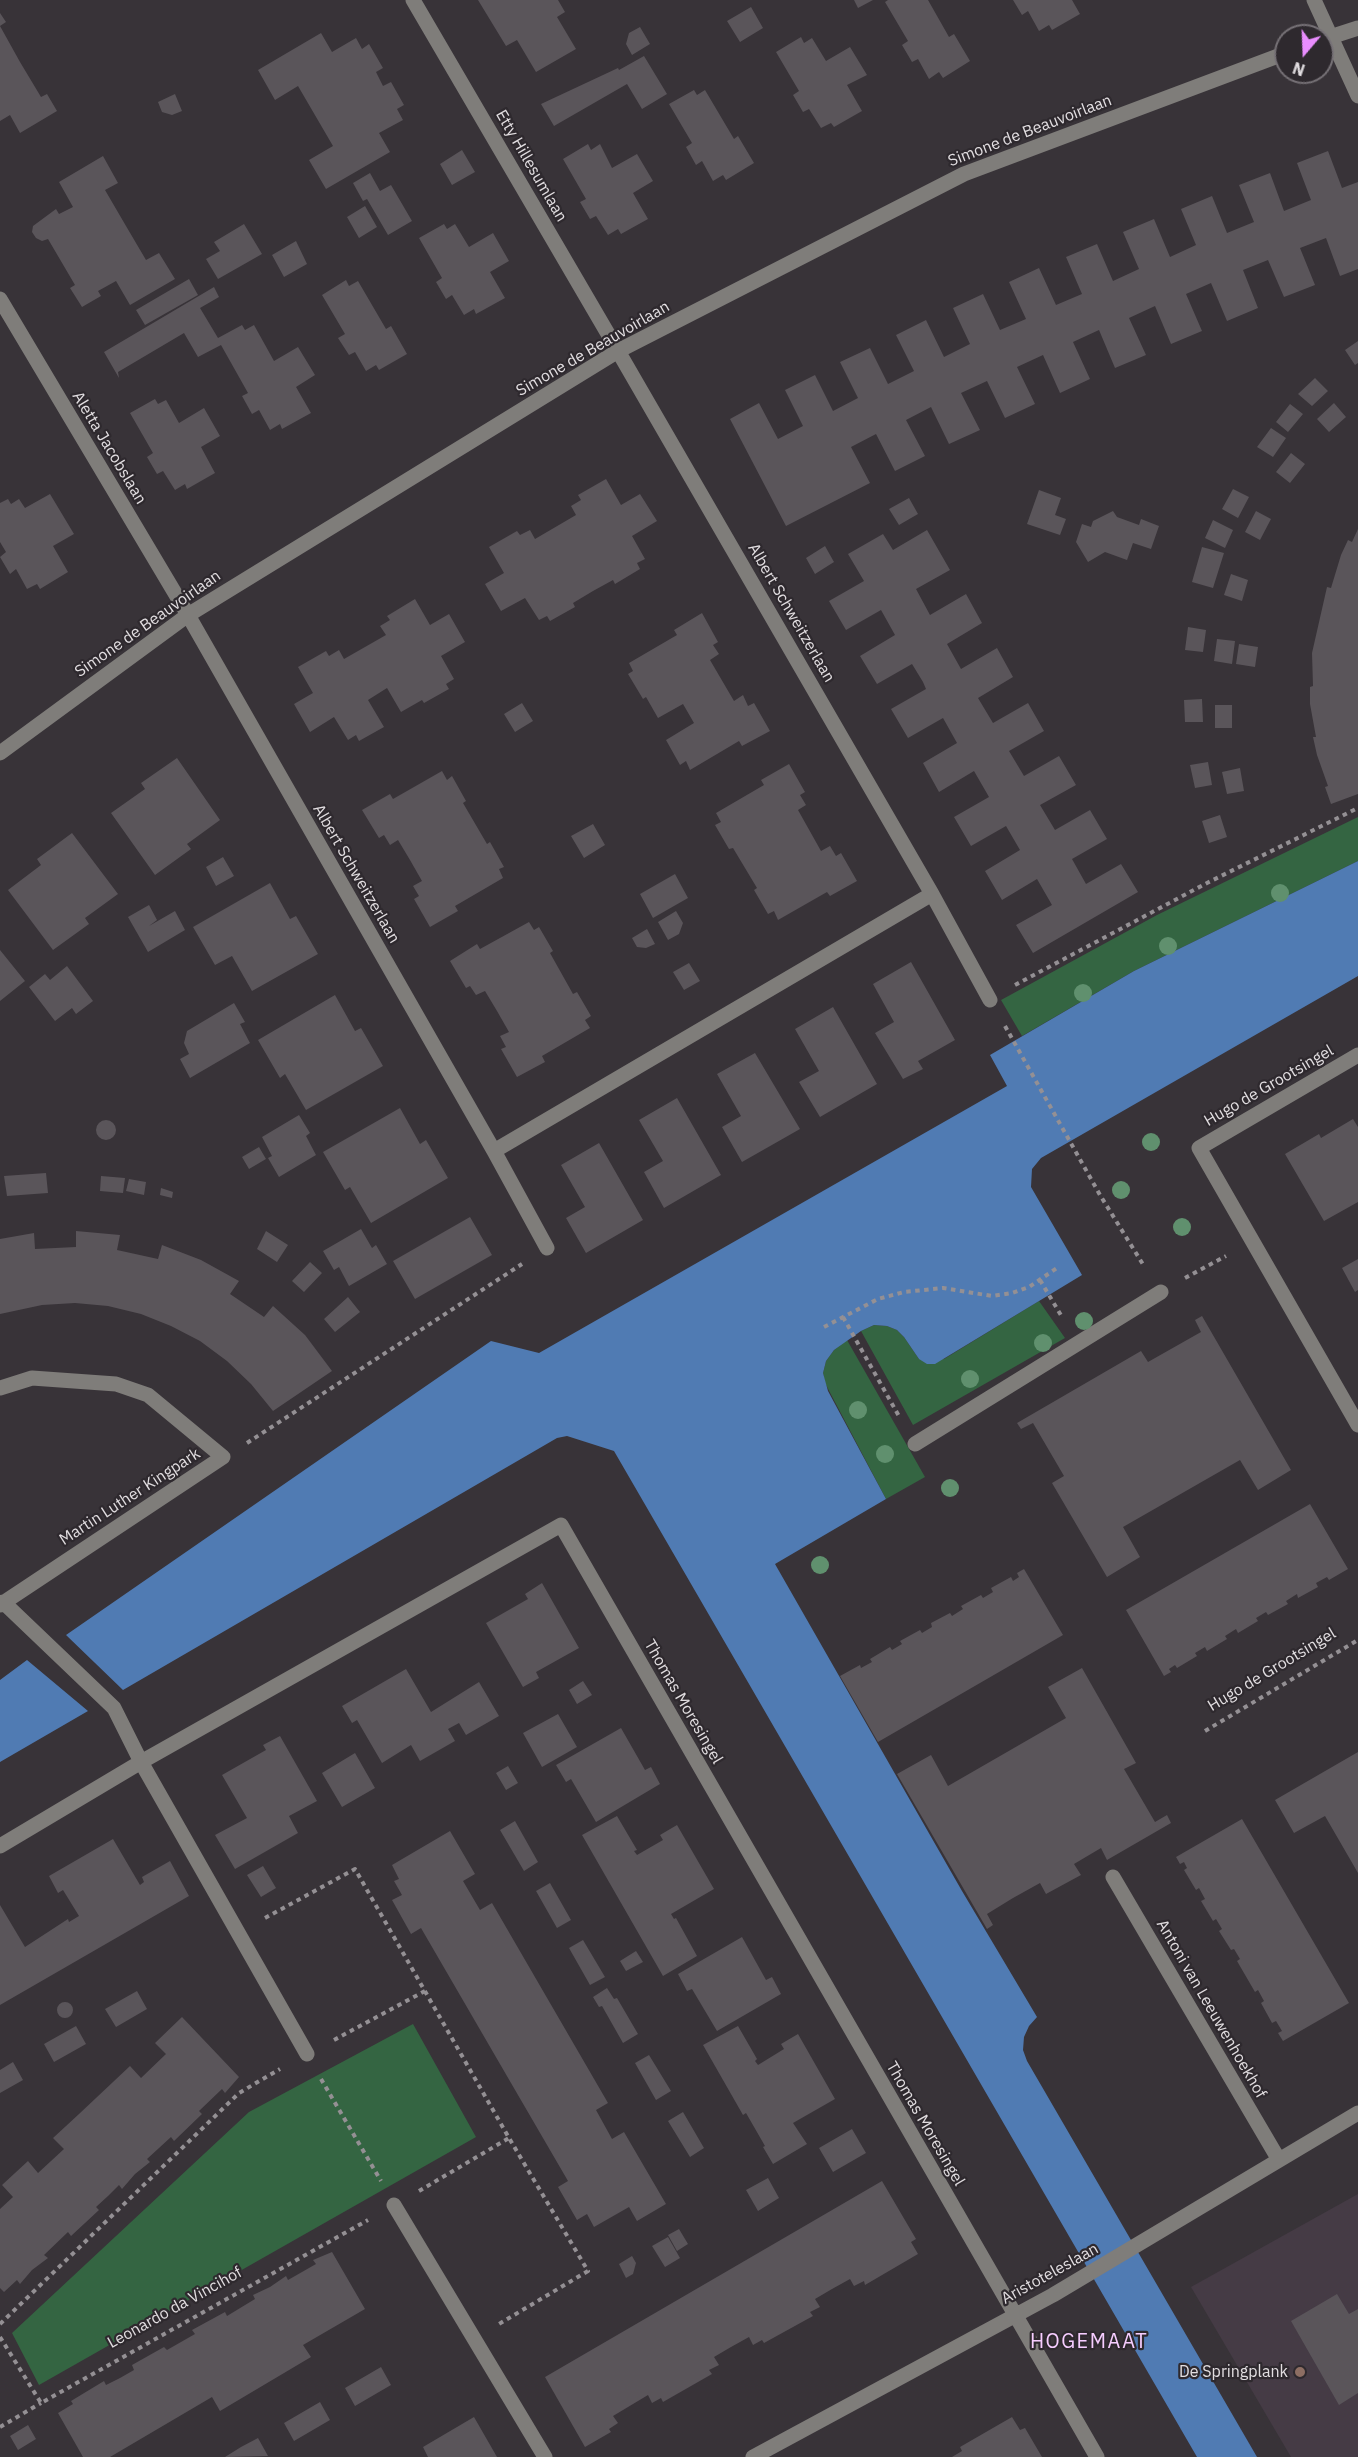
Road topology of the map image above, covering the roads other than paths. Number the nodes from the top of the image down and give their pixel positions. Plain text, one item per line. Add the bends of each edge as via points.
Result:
1 (413, 0) edge
2 (1314, 0) edge
3 (1322, 24) edge
4 (1358, 28) edge
5 (1334, 36) edge
6 (1334, 52) edge
7 (1274, 58) edge
8 (1358, 96) edge
9 (0, 299) edge
10 (618, 351) junction
11 (188, 615) junction
12 (0, 753) edge
13 (932, 894) junction
14 (990, 1000) road end
15 (1358, 1055) edge
16 (494, 1151) junction
17 (547, 1248) road end
18 (1161, 1292) road end
19 (0, 1388) edge
20 (1358, 1425) edge
21 (915, 1444) dead end
22 (2, 1604) edge
23 (141, 1762) junction
24 (0, 1846) edge
25 (1113, 1877) dead end
26 (306, 2054) road end
27 (1358, 2113) edge
28 (1279, 2160) junction
29 (394, 2205) road end
30 (1014, 2315) junction
31 (544, 2457) edge
32 (753, 2457) edge
33 (1097, 2457) edge

1 - 10 street, Etty Hillesumlaan
2 - 3 street
4 - 5 street
6 - 8 street
7 - 10 street, Simone de Beauvoirlaan via 964,174
9 - 11 street, Aletta Jacobslaan
10 - 11 street, Simone de Beauvoirlaan
10 - 13 street, Albert Schweitzerlaan
11 - 12 street, Simone de Beauvoirlaan
11 - 16 street, Albert Schweitzerlaan
13 - 14 street, Albert Schweitzerlaan
13 - 16 street
15 - 20 street, Hugo de Grootsingel via 1199,1148
16 - 17 street, Albert Schweitzerlaan
18 - 21 street
19 - 22 street, Martin Luther Kingpark via 32,1378 116,1384 148,1395 223,1457
22 - 23 street via 114,1708
23 - 24 street
23 - 26 street
23 - 30 street, Thomas Moresingel via 561,1525
25 - 28 street, Antoni van Leeuwenhoekhof
27 - 28 street, Aristoteleslaan
28 - 30 street, Aristoteleslaan
29 - 31 street
30 - 32 street, Aristoteleslaan
30 - 33 street

